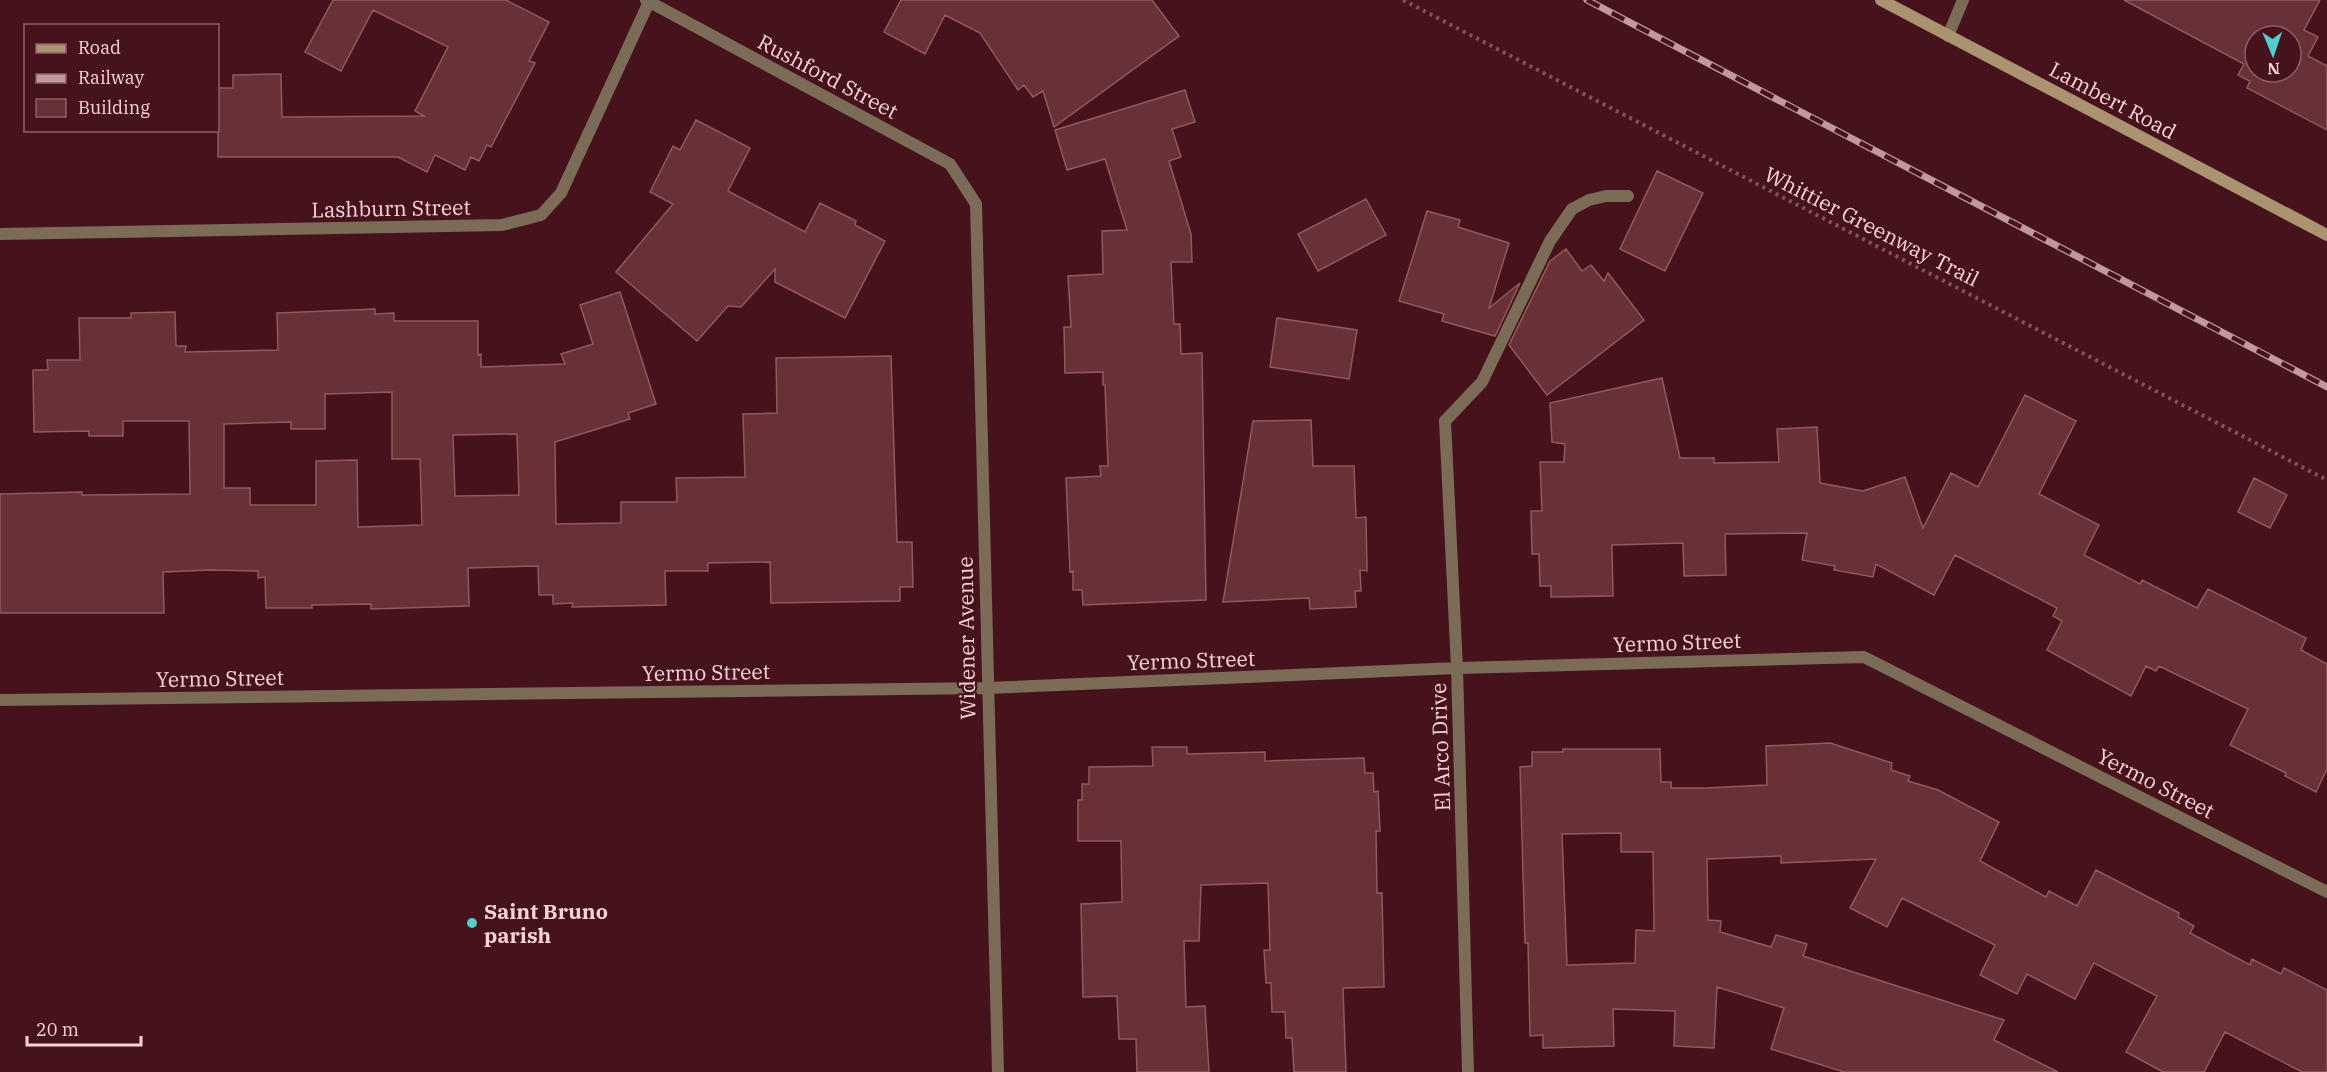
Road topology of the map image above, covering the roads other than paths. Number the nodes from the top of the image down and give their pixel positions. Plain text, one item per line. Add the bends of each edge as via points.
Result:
1 (1881, 0) edge
2 (1963, 0) edge
3 (648, 1) edge
4 (1948, 36) junction
5 (1628, 196) dead end
6 (976, 204) joint
7 (0, 234) edge
8 (2327, 235) edge
9 (1457, 668) junction
10 (987, 688) junction
11 (0, 700) edge
12 (2327, 892) edge
13 (998, 1072) edge
14 (1468, 1072) edge

1 - 4 main road, Lambert Road
2 - 4 street
3 - 6 street, Rushford Street via 950,164
3 - 7 street, Lashburn Street via 561,193 541,215 502,225
4 - 8 main road, Lambert Road
5 - 9 street, El Arco Drive via 1606,196 1572,209 1550,241 1482,382 1445,421
6 - 10 street, Widener Avenue
9 - 10 street, Yermo Street
9 - 12 street, Yermo Street via 1864,657
9 - 14 street, El Arco Drive
10 - 11 street, Yermo Street
10 - 13 street, Widener Avenue

